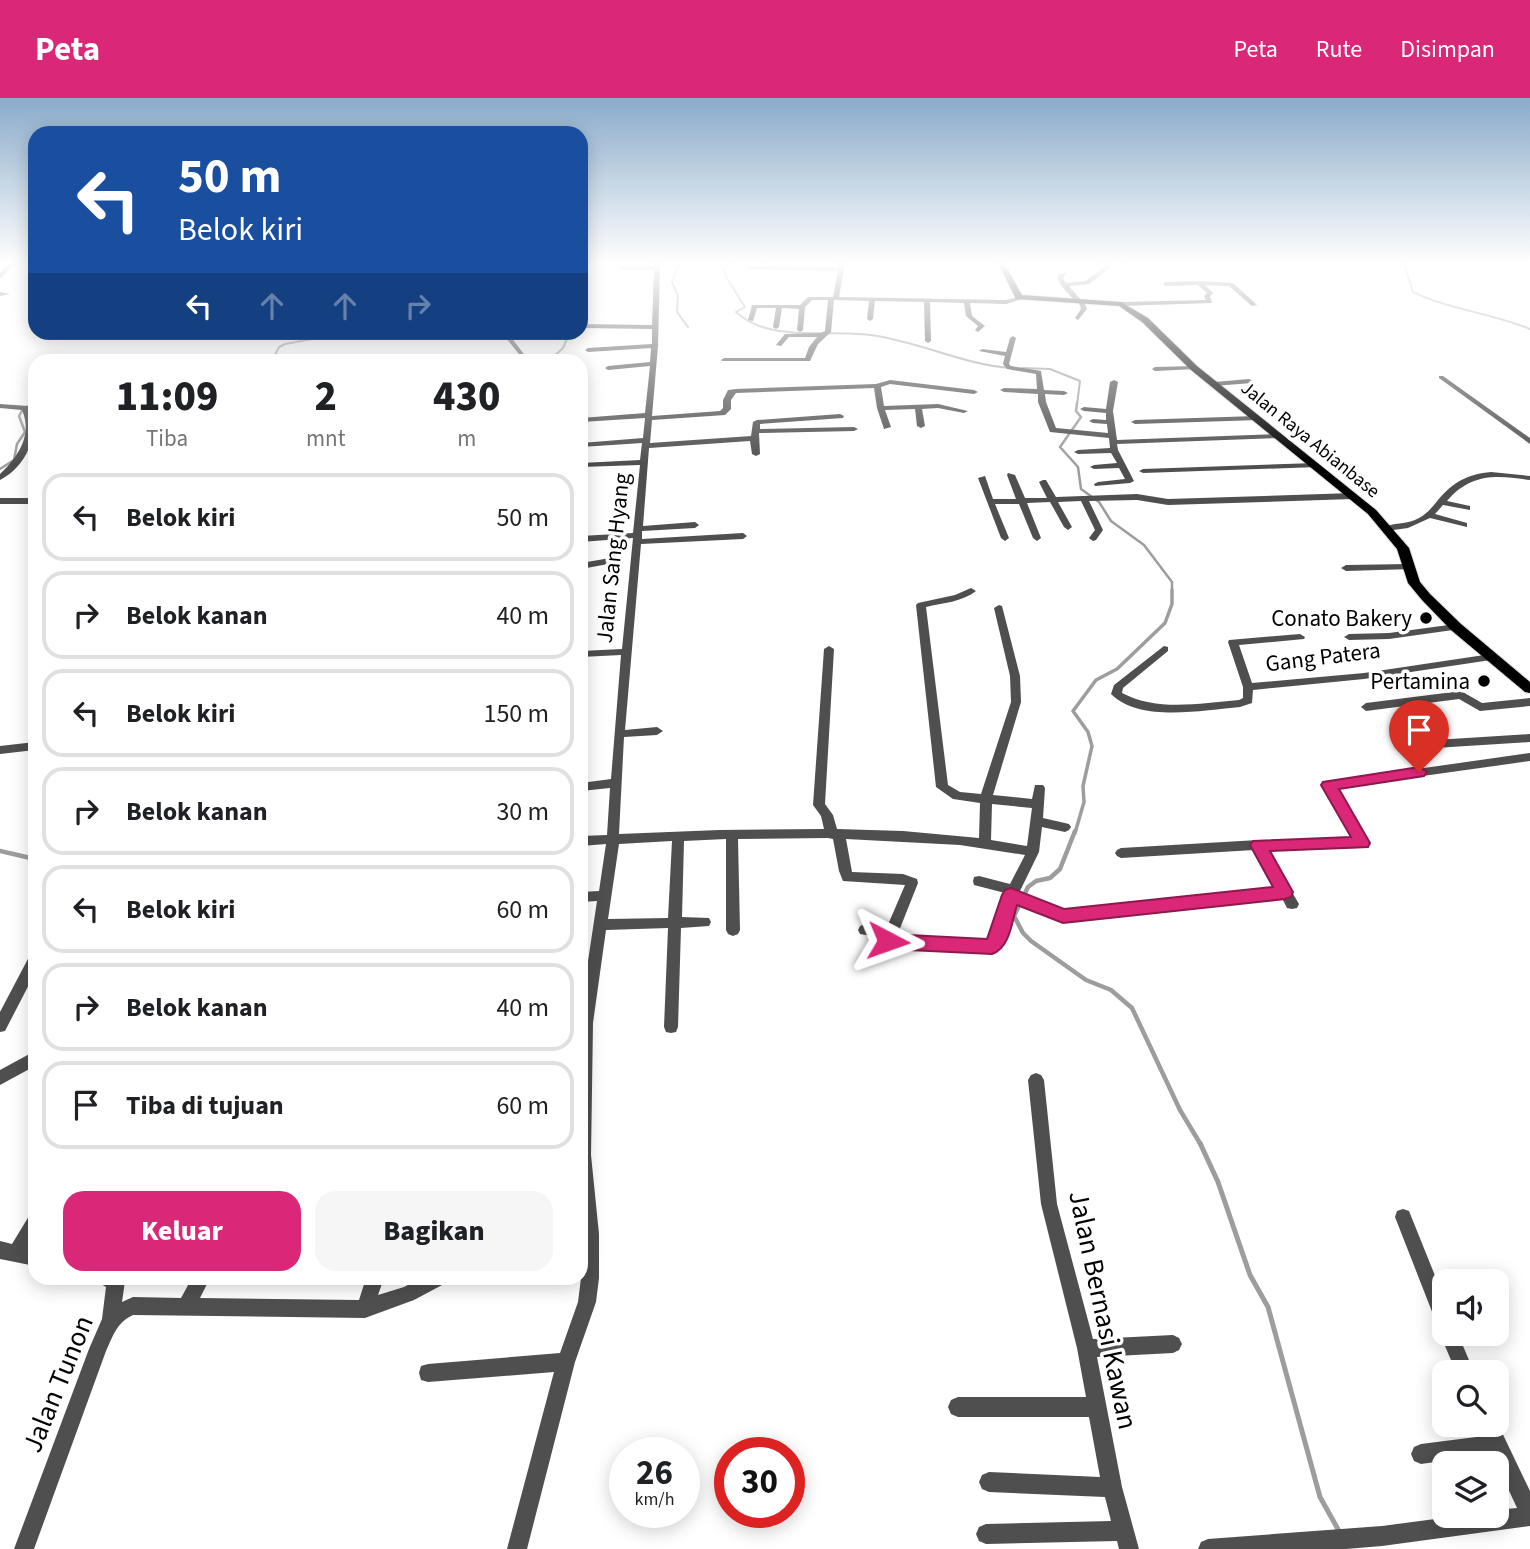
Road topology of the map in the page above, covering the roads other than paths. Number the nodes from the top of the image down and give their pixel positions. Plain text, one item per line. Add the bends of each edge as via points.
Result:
1 (655, 329) edge
2 (829, 329) edge
3 (928, 329) edge
4 (1155, 329) edge
5 (821, 335) junction
6 (1013, 338) dead end
7 (510, 340) edge
8 (928, 341) dead end
9 (779, 345) dead end
10 (655, 346) junction
11 (588, 350) dead end
12 (982, 351) dead end
13 (521, 354) edge
14 (1008, 354) junction
15 (723, 360) dead end
16 (653, 364) junction
17 (608, 368) dead end
18 (1194, 368) junction
19 (1154, 369) dead end
20 (1441, 377) dead end
21 (1249, 381) dead end
22 (1114, 382) dead end
23 (1214, 384) junction
24 (877, 386) junction
25 (1004, 390) dead end
26 (974, 392) dead end
27 (1042, 392) junction
28 (1065, 393) dead end
29 (0, 406) edge
30 (28, 407) edge
31 (918, 407) junction
32 (25, 408) junction
33 (881, 408) junction
34 (1084, 409) dead end
35 (964, 411) dead end
36 (1110, 411) junction
37 (28, 412) edge
38 (649, 416) junction
39 (840, 416) dead end
40 (1256, 418) junction
41 (588, 420) edge
42 (1093, 421) dead end
43 (1110, 422) junction
44 (1135, 422) dead end
45 (921, 426) dead end
46 (887, 427) dead end
47 (854, 429) dead end
48 (754, 435) junction
49 (1280, 436) junction
50 (1530, 442) edge
51 (647, 443) junction
52 (1113, 443) junction
53 (588, 445) edge
54 (28, 449) edge
55 (1078, 452) dead end
56 (756, 454) dead end
57 (645, 462) junction
58 (588, 465) edge
59 (1123, 465) junction
60 (1315, 466) junction
61 (1094, 467) dead end
62 (1143, 471) dead end
63 (1011, 475) dead end
64 (0, 478) edge
65 (982, 478) dead end
66 (1530, 478) edge
67 (1043, 482) dead end
68 (1098, 484) dead end
69 (1353, 496) junction
70 (1086, 499) junction
71 (0, 501) edge
72 (28, 501) edge
73 (1054, 501) junction
74 (990, 502) junction
75 (1022, 502) junction
76 (1440, 502) junction
77 (1467, 508) dead end
78 (1428, 515) junction
79 (695, 525) dead end
80 (1464, 525) dead end
81 (1068, 527) dead end
82 (1386, 528) junction
83 (638, 535) junction
84 (743, 536) dead end
85 (1005, 538) dead end
86 (1037, 538) dead end
87 (1093, 538) dead end
88 (588, 539) edge
89 (615, 560) dead end
90 (588, 565) edge
91 (1409, 567) junction
92 (1346, 568) dead end
93 (971, 591) dead end
94 (999, 608) dead end
95 (1456, 627) junction
96 (1349, 637) dead end
97 (1300, 638) dead end
98 (829, 649) dead end
99 (1164, 649) dead end
100 (626, 652) junction
101 (588, 654) edge
102 (1491, 657) junction
103 (1248, 687) junction
104 (1530, 689) edge
105 (1530, 702) edge
106 (1366, 707) dead end
107 (657, 731) dead end
108 (619, 734) junction
109 (1530, 738) edge
110 (1419, 745) dead end
111 (28, 747) edge
112 (0, 750) edge
113 (1530, 757) edge
114 (616, 783) junction
115 (588, 786) edge
116 (1040, 788) dead end
117 (986, 798) junction
118 (1038, 804) junction
119 (1037, 822) junction
120 (1065, 827) dead end
121 (835, 835) junction
122 (732, 836) junction
123 (613, 839) junction
124 (678, 840) dead end
125 (588, 841) edge
126 (985, 844) junction
127 (1258, 845) junction
128 (1033, 852) junction
129 (1121, 853) dead end
130 (979, 881) dead end
131 (1014, 894) junction
132 (604, 896) junction
133 (588, 897) edge
134 (675, 922) junction
135 (704, 922) dead end
136 (600, 925) junction
137 (733, 930) dead end
138 (865, 930) dead end
139 (891, 933) junction
140 (28, 973) edge
141 (588, 1009) edge
142 (0, 1027) edge
143 (671, 1027) dead end
144 (28, 1062) edge
145 (0, 1077) edge
146 (1036, 1080) dead end
147 (1403, 1217) dead end
148 (588, 1223) edge
149 (28, 1230) edge
150 (8, 1251) edge
151 (28, 1255) edge
152 (113, 1285) edge
153 (197, 1285) edge
154 (373, 1285) edge
155 (425, 1285) edge
156 (1432, 1291) edge
157 (187, 1305) junction
158 (365, 1309) junction
159 (111, 1320) junction
160 (1173, 1344) dead end
161 (1086, 1348) junction
162 (566, 1362) junction
163 (428, 1373) dead end
164 (958, 1407) dead end
165 (1096, 1407) junction
166 (1493, 1437) edge
167 (1496, 1444) junction
168 (1421, 1454) dead end
169 (989, 1482) dead end
170 (1112, 1487) junction
171 (1530, 1514) edge
172 (986, 1534) dead end
173 (1382, 1536) joint
174 (1127, 1540) edge
175 (24, 1549) edge
176 (517, 1549) edge
177 (1208, 1549) edge

1 - 10 street, Jalan Sang Hyang
2 - 5 street
3 - 8 street
4 - 18 main road, Jalan Raya Abianbase
5 - 9 street via 789,334
5 - 15 street via 808,360
6 - 14 street
7 - 13 street
10 - 11 street
10 - 16 street, Jalan Sang Hyang
12 - 14 street
14 - 27 street via 1008,367 1039,372
16 - 17 street
16 - 38 street, Jalan Sang Hyang
18 - 19 street
18 - 23 main road, Jalan Raya Abianbase
20 - 50 street
21 - 23 street
22 - 36 street
23 - 40 main road, Jalan Raya Abianbase
24 - 26 street via 890,382
24 - 33 street
24 - 38 street via 736,391 731,392 722,413
25 - 27 street
27 - 28 street
27 - 52 street via 1055,432
29 - 32 street
30 - 32 street
31 - 33 street
31 - 35 street
31 - 45 street
32 - 37 street
33 - 46 street
34 - 36 street
36 - 43 street
38 - 41 street
38 - 51 street, Jalan Sang Hyang
39 - 48 street via 757,422
40 - 44 street
40 - 49 main road, Jalan Raya Abianbase
42 - 43 street
43 - 52 street
47 - 48 street
48 - 51 street
48 - 56 street
49 - 52 street
49 - 60 main road, Jalan Raya Abianbase
51 - 53 street
51 - 57 street, Jalan Sang Hyang
52 - 55 street
52 - 59 street
54 - 64 street
57 - 58 street
57 - 83 street, Jalan Sang Hyang
59 - 61 street
59 - 68 street via 1129,482
60 - 62 street
60 - 69 main road, Jalan Raya Abianbase
63 - 75 street
65 - 74 street
66 - 76 street via 1471,478
67 - 73 street
69 - 70 street via 1168,502 1137,497
69 - 82 main road, Jalan Raya Abianbase
70 - 73 street
70 - 87 street via 1099,530
71 - 72 street
73 - 75 street
73 - 81 street
74 - 75 street
74 - 85 street
75 - 86 street
76 - 77 street
76 - 78 street
78 - 80 street
78 - 82 street via 1406,527
79 - 83 street
82 - 91 main road, Jalan Raya Abianbase via 1407,555
83 - 84 street
83 - 88 street
83 - 100 street, Jalan Sang Hyang
89 - 90 street
91 - 92 street
91 - 95 main road, Jalan Raya Abianbase via 1415,583
93 - 117 street via 921,605 942,786 953,795
94 - 117 street via 1015,676 1016,702
95 - 96 street
95 - 102 main road, Jalan Raya Abianbase
97 - 103 street via 1233,642
98 - 121 street via 819,805
99 - 103 street, Gang Patera via 1118,687 1116,694 1140,706 1180,707 1244,702 1249,697
100 - 101 street
100 - 108 street, Jalan Sang Hyang
102 - 103 street, Gang Patera
102 - 104 main road, Jalan Raya Abianbase
105 - 106 street via 1480,708 1461,695
107 - 108 street
108 - 114 street, Jalan Sang Hyang
109 - 110 street
111 - 112 street
113 - 127 street via 1329,785 1362,843
114 - 115 street
114 - 123 street, Jalan Sang Hyang
116 - 118 street
117 - 118 street
117 - 126 street
118 - 119 street
119 - 120 street
119 - 128 street
121 - 122 street
121 - 126 street
121 - 139 street via 848,877 912,883
122 - 123 street
122 - 137 street
123 - 125 street
123 - 132 street, Jalan Sang Hyang
124 - 134 street
126 - 128 street
127 - 129 street
127 - 131 street via 1288,898 1058,915
128 - 131 street
130 - 131 street
131 - 139 street via 992,947 888,941
132 - 133 street
132 - 136 street, Jalan Sang Hyang
134 - 135 street
134 - 136 street
134 - 143 street
136 - 141 street, Jalan Sang Hyang
138 - 139 street
140 - 142 street
144 - 145 street
146 - 161 street, Jalan Bernasi Kawan via 1049,1203
147 - 156 street
148 - 162 street, Jalan Sang Hyang via 587,1302
149 - 150 street
150 - 151 street
152 - 159 street
153 - 157 street
154 - 158 street
155 - 158 street, Jalan Tunon
157 - 158 street, Jalan Tunon
157 - 159 street, Jalan Tunon via 133,1306
159 - 175 street, Jalan Tunon
160 - 161 street
161 - 165 street, Jalan Bernasi Kawan
162 - 163 street
162 - 176 street, Jalan Sang Hyang
164 - 165 street
165 - 170 street, Jalan Bernasi Kawan
166 - 167 street
167 - 168 street
167 - 171 street
169 - 170 street
170 - 174 street, Jalan Bernasi Kawan
171 - 173 street
172 - 174 street
173 - 177 street

